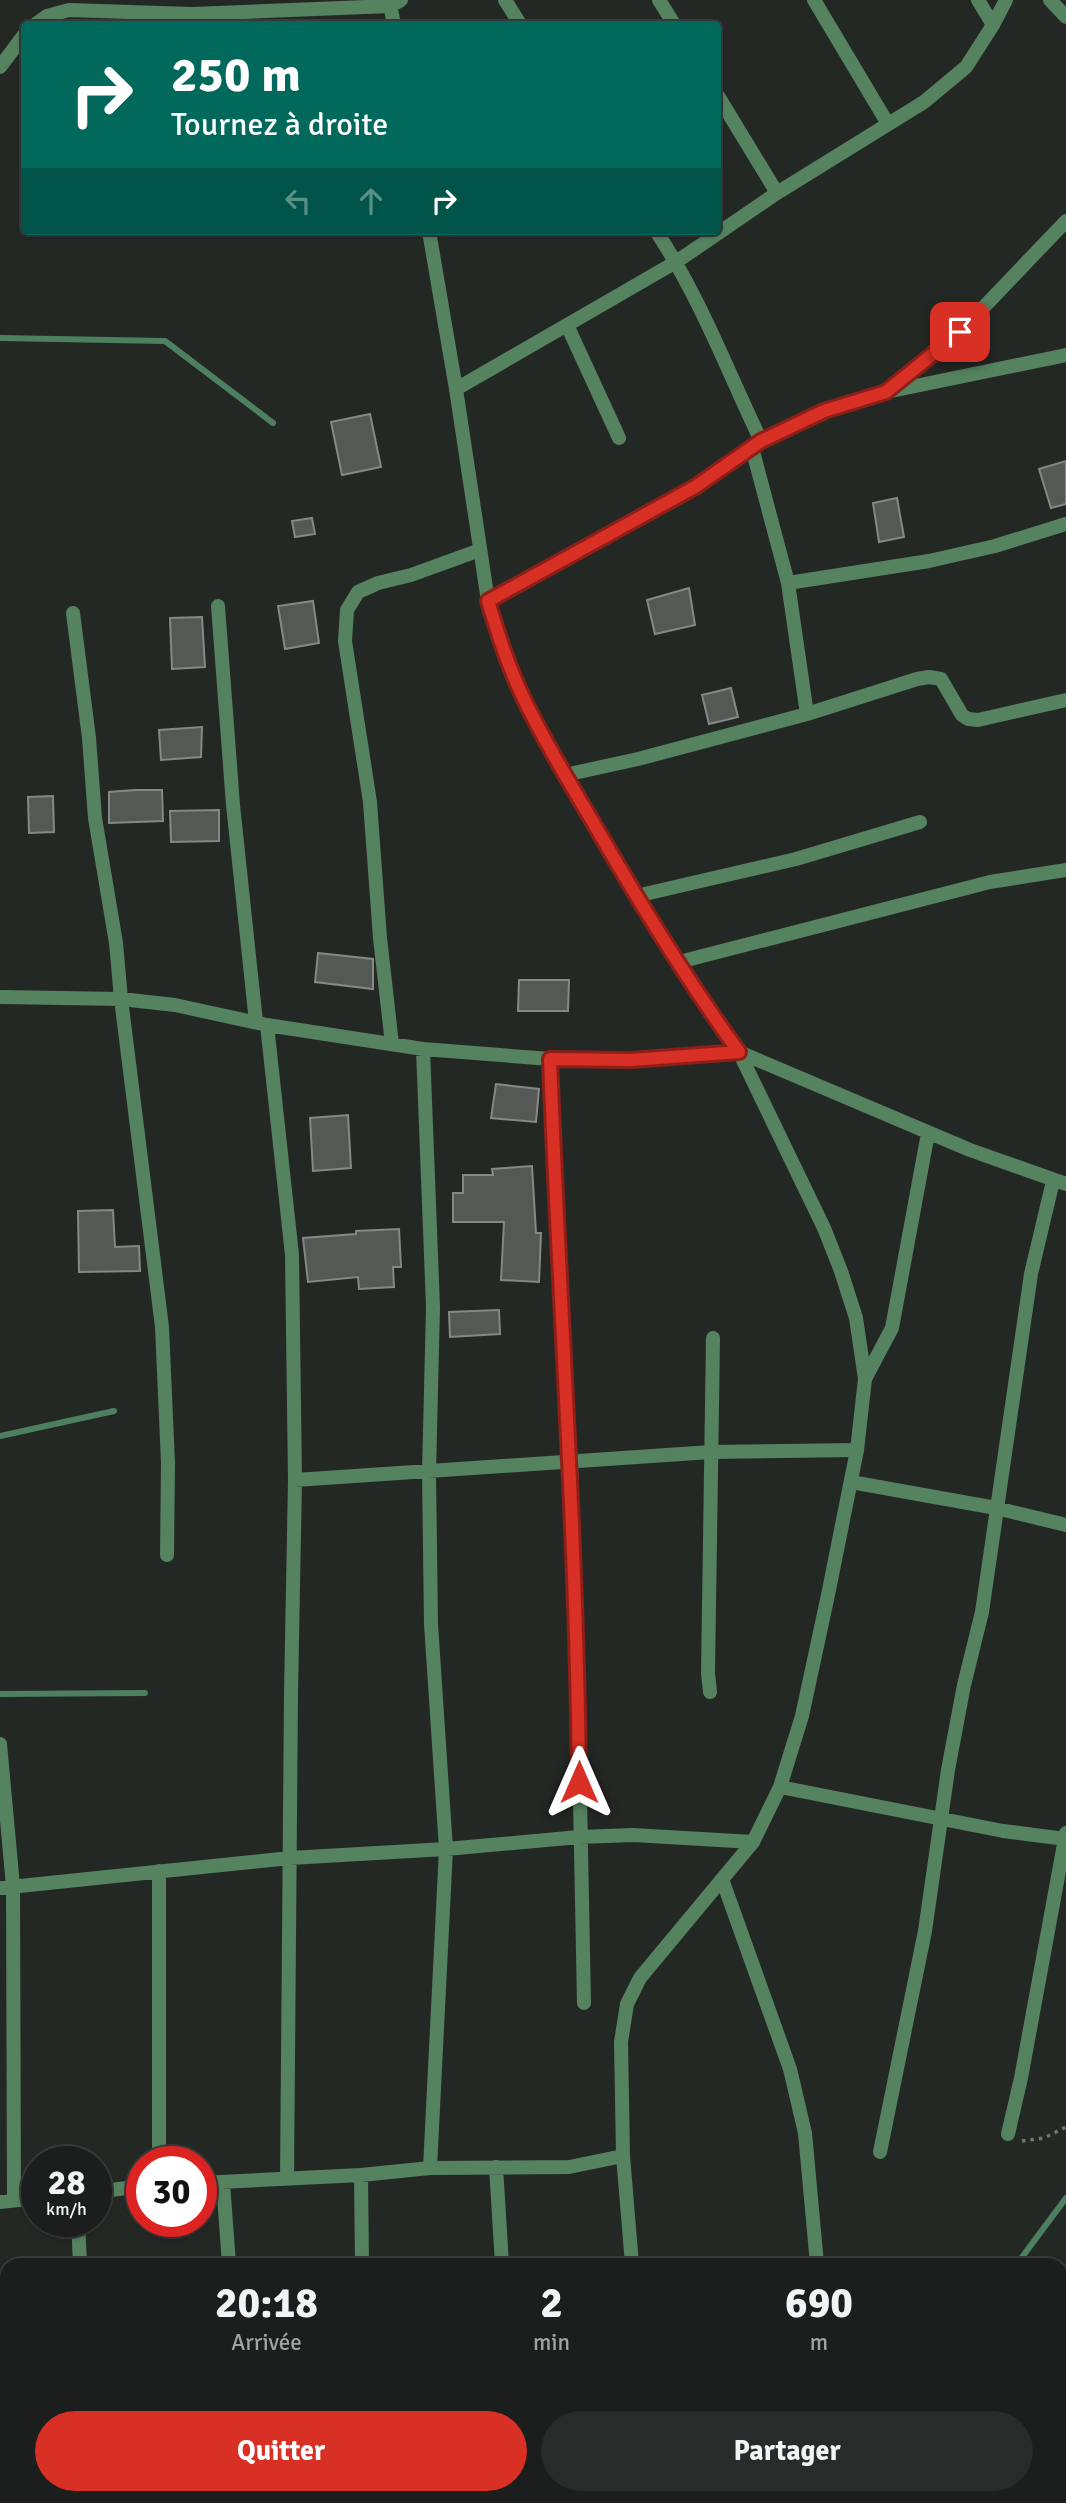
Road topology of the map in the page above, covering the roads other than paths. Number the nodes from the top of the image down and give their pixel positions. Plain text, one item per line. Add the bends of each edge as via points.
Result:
1 (505, 0) edge
2 (659, 0) edge
3 (814, 0) edge
4 (978, 0) edge
5 (1006, 0) edge
6 (1050, 0) edge
7 (394, 2) edge
8 (1066, 17) edge
9 (40, 21) edge
10 (394, 21) edge
11 (518, 21) edge
12 (672, 21) edge
13 (993, 25) junction
14 (21, 39) edge
15 (0, 67) edge
16 (721, 101) edge
17 (888, 124) junction
18 (777, 193) junction
19 (1066, 221) edge
20 (721, 231) edge
21 (430, 235) edge
22 (659, 235) edge
23 (716, 235) edge
24 (676, 262) junction
25 (567, 325) junction
26 (1066, 355) edge
27 (456, 389) junction
28 (886, 392) junction
29 (619, 438) dead end
30 (757, 444) junction
31 (1066, 524) edge
32 (480, 550) junction
33 (788, 583) junction
34 (488, 601) junction
35 (218, 606) dead end
36 (73, 613) dead end
37 (1066, 700) edge
38 (807, 714) junction
39 (565, 775) junction
40 (920, 822) dead end
41 (1066, 870) edge
42 (636, 896) junction
43 (679, 962) junction
44 (0, 997) edge
45 (121, 999) junction
46 (261, 1024) junction
47 (392, 1044) junction
48 (423, 1049) junction
49 (739, 1052) junction
50 (550, 1059) junction
51 (928, 1133) junction
52 (1059, 1182) edge
53 (713, 1338) dead end
54 (865, 1379) junction
55 (857, 1450) junction
56 (711, 1452) junction
57 (571, 1462) junction
58 (429, 1473) junction
59 (295, 1480) junction
60 (850, 1482) junction
61 (996, 1508) junction
62 (1066, 1525) edge
63 (167, 1555) dead end
64 (710, 1692) dead end
65 (1, 1744) edge
66 (779, 1787) junction
67 (941, 1818) junction
68 (579, 1837) junction
69 (1066, 1837) edge
70 (753, 1842) junction
71 (446, 1850) junction
72 (290, 1857) junction
73 (159, 1871) junction
74 (722, 1879) junction
75 (7, 1887) edge
76 (584, 2003) dead end
77 (1008, 2134) road end
78 (159, 2146) edge
79 (880, 2152) dead end
80 (623, 2156) junction
81 (496, 2167) junction
82 (430, 2168) junction
83 (361, 2175) junction
84 (287, 2179) junction
85 (217, 2183) edge
86 (223, 2183) junction
87 (7, 2201) edge
88 (79, 2237) edge
89 (80, 2258) edge
90 (229, 2258) edge
91 (362, 2258) edge
92 (502, 2258) edge
93 (632, 2258) edge
94 (816, 2258) edge

1 - 11 street
2 - 12 street
3 - 17 street
4 - 13 street
5 - 13 street
6 - 8 street
7 - 9 street via 192,14 69,10
7 - 10 street
13 - 17 street via 966,67
14 - 15 street
16 - 18 street
17 - 18 street
18 - 20 street
19 - 28 street via 960,332
21 - 27 street
22 - 24 street
23 - 24 street
24 - 25 street
24 - 30 street via 708,321
25 - 27 street
25 - 29 street
26 - 28 street
27 - 32 street
28 - 30 street via 824,411
30 - 33 street
30 - 34 street via 695,487
31 - 33 street via 929,561
32 - 34 street
32 - 47 street via 358,592 347,610 345,641 370,802
33 - 38 street
34 - 39 street via 506,659
35 - 46 street via 233,805
36 - 45 street
37 - 38 street via 968,719 941,680 929,677
38 - 39 street
39 - 42 street
40 - 42 street via 796,859
41 - 43 street via 990,882
42 - 43 street
43 - 49 street
44 - 45 street
45 - 46 street via 175,1005
45 - 63 street via 162,1327
46 - 47 street
46 - 59 street via 292,1255
47 - 48 street
48 - 50 street
48 - 58 street via 433,1307
49 - 50 street via 631,1060
49 - 51 street
49 - 54 street via 841,1271 856,1318
50 - 57 street
51 - 52 street
51 - 54 street via 892,1328
52 - 61 street via 1031,1274
53 - 56 street
54 - 55 street
55 - 56 street
55 - 60 street
56 - 57 street
56 - 64 street
57 - 58 street
57 - 68 street
58 - 59 street
58 - 71 street via 430,1624
59 - 72 street
60 - 61 street
60 - 66 street via 802,1716
61 - 62 street
61 - 67 street via 982,1612
65 - 75 street
66 - 67 street
66 - 70 street
67 - 69 street via 1003,1832
67 - 79 street via 925,1931
68 - 70 street via 633,1835
68 - 71 street
68 - 76 street
69 - 77 street
70 - 74 street
71 - 72 street
71 - 82 street
72 - 73 street
72 - 84 street
73 - 75 street
73 - 78 street
74 - 80 street via 640,1978 628,2004 621,2042
74 - 94 street via 790,2069 805,2133
75 - 87 street
80 - 81 street via 569,2167
80 - 93 street
81 - 82 street
81 - 92 street
82 - 83 street
83 - 84 street
83 - 91 street
84 - 86 street
85 - 86 street
86 - 90 street
88 - 89 street

